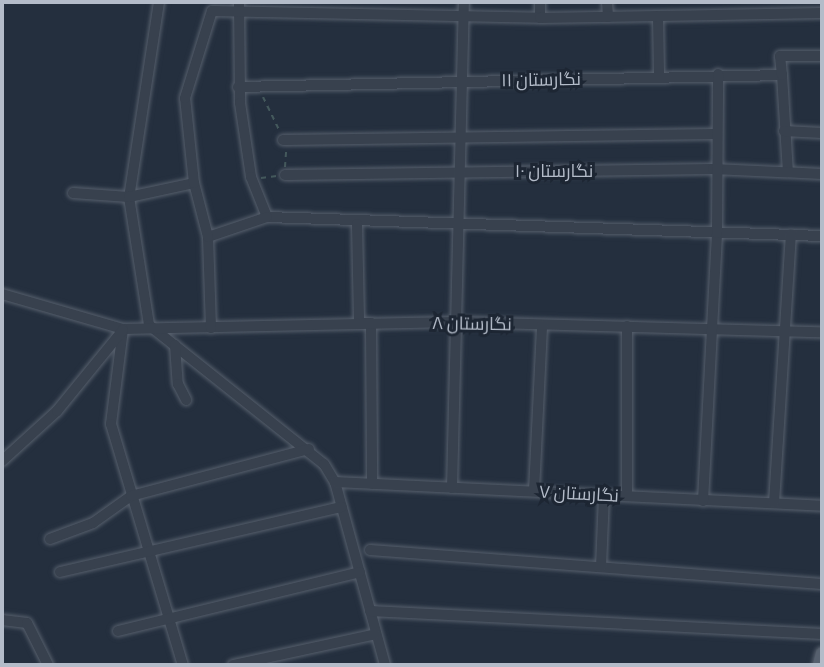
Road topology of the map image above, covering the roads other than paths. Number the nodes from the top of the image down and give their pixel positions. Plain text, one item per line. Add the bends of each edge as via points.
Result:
1 (159, 2) edge
2 (239, 2) edge
3 (464, 2) edge
4 (540, 2) edge
5 (607, 2) edge
6 (822, 13) edge
7 (239, 14) junction
8 (657, 16) junction
9 (461, 17) junction
10 (608, 17) junction
11 (540, 18) junction
12 (822, 55) edge
13 (718, 74) junction
14 (782, 75) junction
15 (659, 76) junction
16 (460, 81) junction
17 (238, 87) junction
18 (784, 131) junction
19 (822, 133) edge
20 (717, 134) junction
21 (458, 135) junction
22 (283, 140) dead end
23 (713, 169) junction
24 (456, 170) junction
25 (788, 172) junction
26 (822, 174) edge
27 (285, 175) dead end
28 (194, 183) junction
29 (73, 193) dead end
30 (129, 197) junction
31 (267, 217) junction
32 (357, 224) junction
33 (456, 225) junction
34 (717, 233) junction
35 (791, 235) junction
36 (822, 236) edge
37 (208, 237) junction
38 (2, 294) edge
39 (456, 322) junction
40 (359, 323) junction
41 (371, 323) junction
42 (149, 325) junction
43 (542, 325) junction
44 (627, 327) junction
45 (712, 327) junction
46 (211, 328) junction
47 (123, 329) junction
48 (788, 330) junction
49 (822, 332) edge
50 (175, 345) junction
51 (186, 400) dead end
52 (309, 449) junction
53 (2, 461) edge
54 (335, 482) junction
55 (372, 484) junction
56 (452, 488) junction
57 (534, 491) junction
58 (604, 494) junction
59 (627, 495) junction
60 (131, 496) junction
61 (703, 500) junction
62 (774, 503) junction
63 (822, 506) edge
64 (342, 508) junction
65 (50, 539) dead end
66 (370, 550) dead end
67 (150, 554) junction
68 (601, 567) junction
69 (60, 572) dead end
70 (360, 572) junction
71 (822, 583) edge
72 (370, 611) junction
73 (169, 618) junction
74 (2, 620) edge
75 (118, 631) dead end
76 (376, 634) junction
77 (822, 634) edge
78 (822, 653) edge
79 (48, 665) edge
80 (183, 665) edge
81 (233, 665) edge
82 (385, 665) edge
83 (819, 665) edge

1 - 30 street
2 - 7 street
3 - 9 street
4 - 11 street
5 - 10 street
6 - 8 street
7 - 9 street
7 - 17 street
7 - 28 street via 212,11 186,98
8 - 10 street
8 - 15 street
9 - 11 street
9 - 16 street
10 - 11 street
12 - 14 street via 780,56
13 - 14 street, نگارستان ۱۱
13 - 15 street, نگارستان ۱۱
13 - 20 street
14 - 18 street
15 - 16 street, نگارستان ۱۱
16 - 17 street, نگارستان ۱۱
16 - 21 street
17 - 31 street via 251,177
18 - 19 street
18 - 25 street
20 - 21 street
20 - 23 street
21 - 22 street
21 - 24 street
23 - 24 street, نگارستان ۱۰
23 - 25 street, نگارستان ۱۰
23 - 34 street
24 - 27 street, نگارستان ۱۰
24 - 33 street
25 - 26 street, نگارستان ۱۰
28 - 30 street
28 - 37 street
29 - 30 street
30 - 42 street
31 - 32 street
31 - 37 street
32 - 33 street
32 - 40 street
33 - 34 street
33 - 39 street
34 - 35 street
34 - 45 street
35 - 36 street
35 - 48 street
37 - 46 street
38 - 47 street
39 - 41 street, نگارستان ۸
39 - 43 street, نگارستان ۸
39 - 56 street
40 - 41 street, نگارستان ۸
40 - 46 street
41 - 55 street
42 - 46 street
42 - 47 street
42 - 50 street
43 - 44 street, نگارستان ۸
43 - 57 street
44 - 45 street, نگارستان ۸
44 - 59 street
45 - 48 street, نگارستان ۸
45 - 61 street
47 - 53 street via 57,411
47 - 60 street via 111,424
48 - 49 street, نگارستان ۸
48 - 62 street
50 - 51 street via 178,384
50 - 52 street
52 - 54 street
52 - 60 street
54 - 55 street, نگارستان ۷
54 - 64 street
55 - 56 street, نگارستان ۷
56 - 57 street, نگارستان ۷
57 - 58 street, نگارستان ۷
58 - 59 street, نگارستان ۷
58 - 68 street
59 - 61 street, نگارستان ۷
60 - 65 street via 93,523
60 - 67 street
61 - 62 street, نگارستان ۷
62 - 63 street, نگارستان ۷
64 - 67 street
64 - 70 street
66 - 68 street
67 - 69 street
67 - 73 street
68 - 71 street
70 - 72 street
70 - 73 street
72 - 76 street
72 - 77 street
73 - 75 street
73 - 80 street
74 - 79 street via 27,623
76 - 81 street
76 - 82 street
78 - 83 main road

